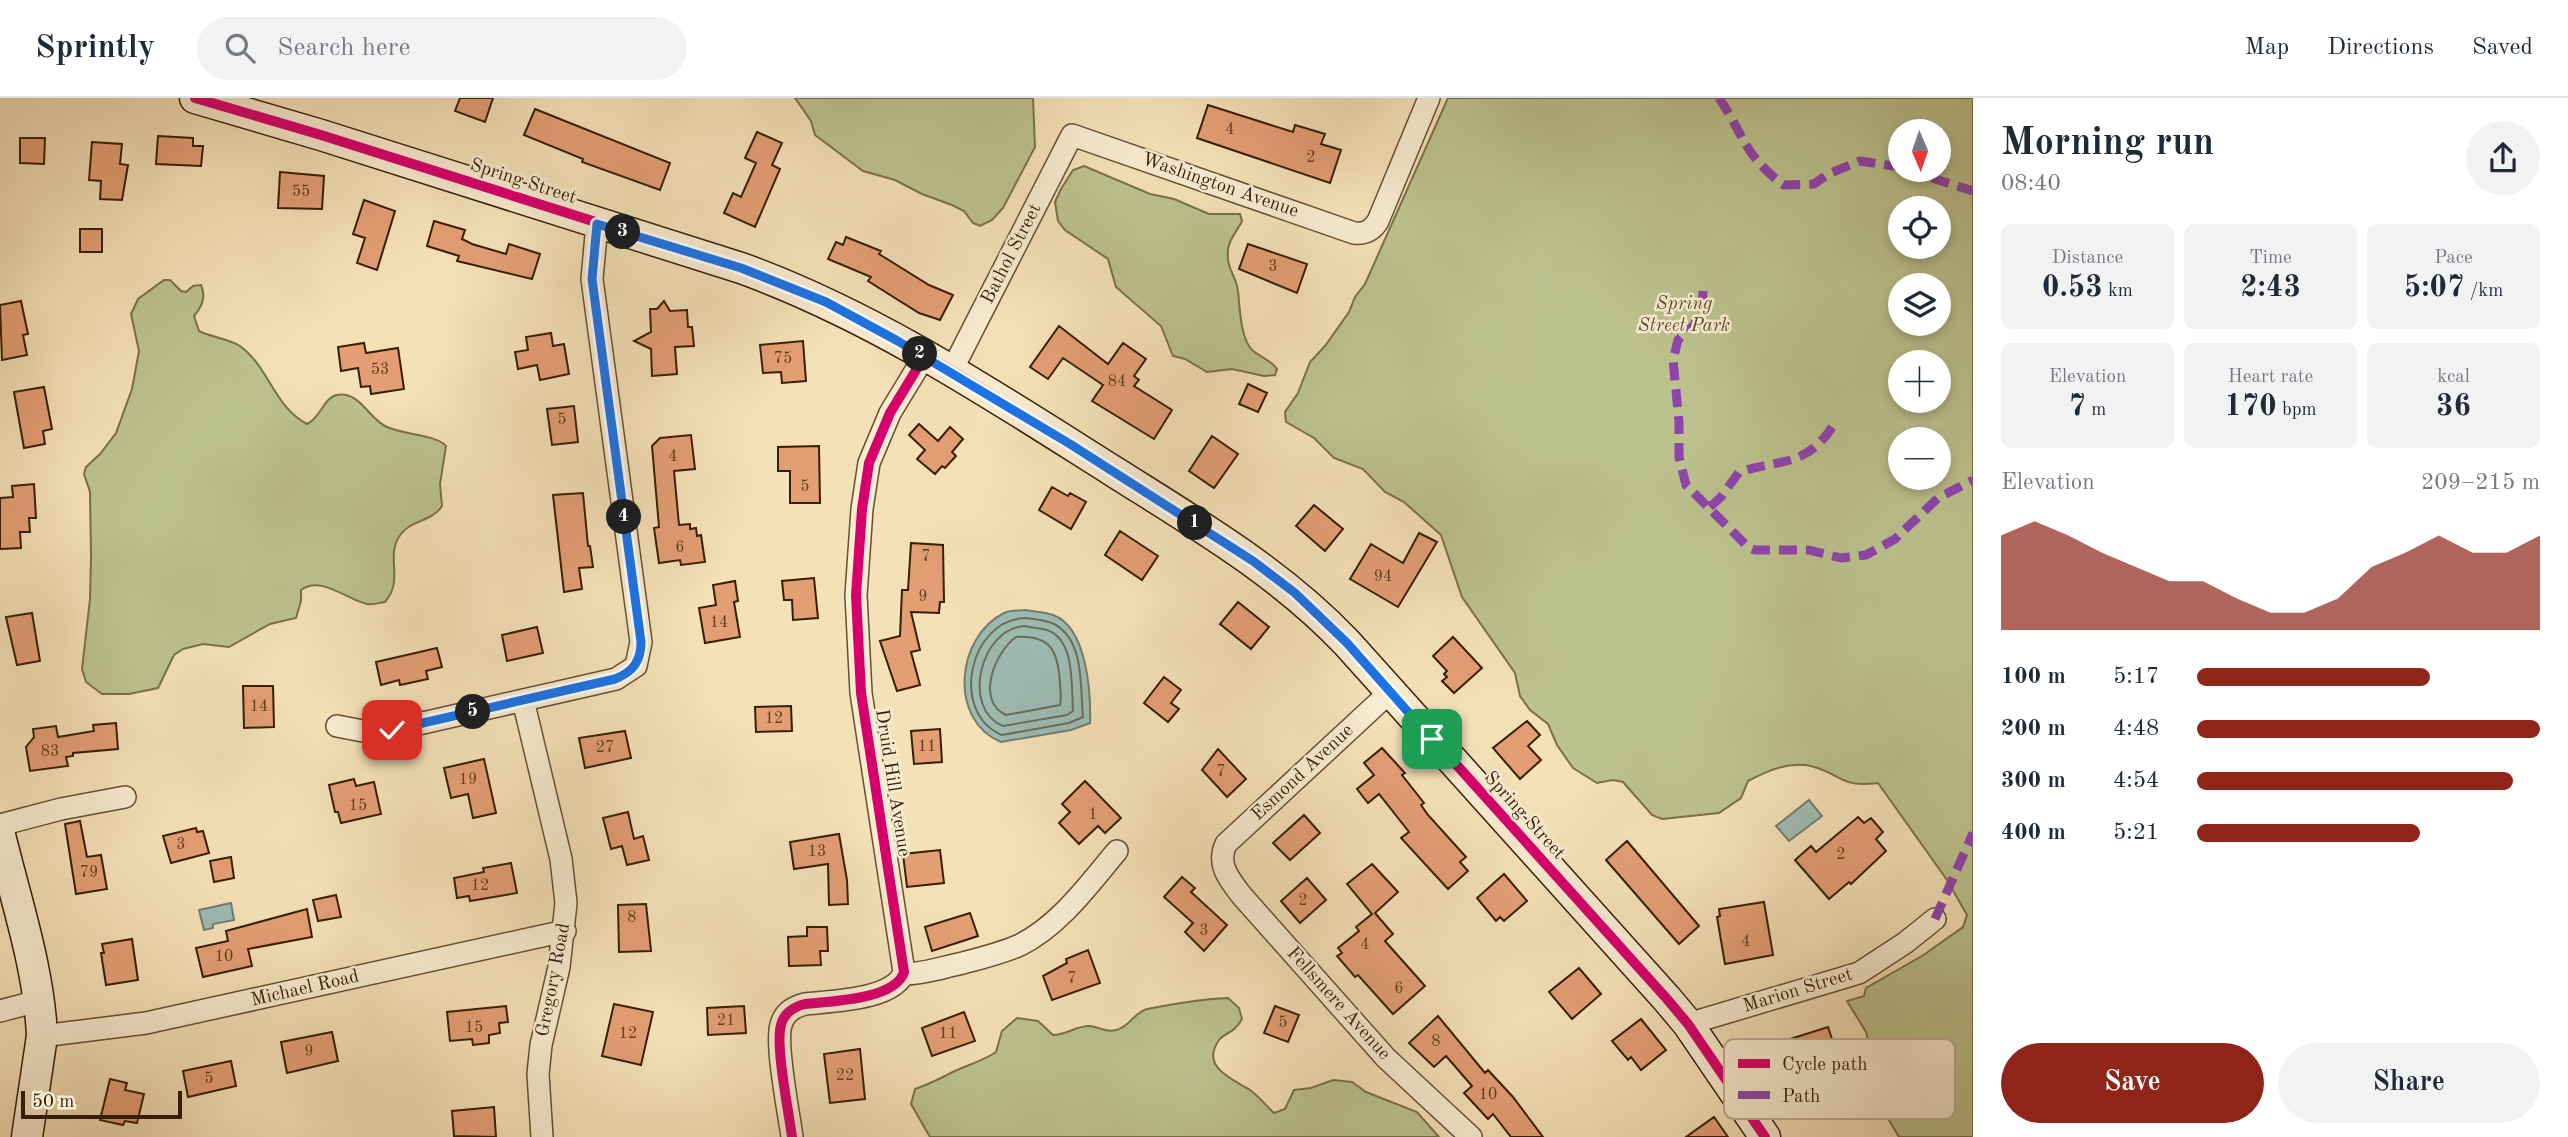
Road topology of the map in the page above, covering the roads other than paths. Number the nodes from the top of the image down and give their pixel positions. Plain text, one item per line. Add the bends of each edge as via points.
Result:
1 (195, 98) edge
2 (1429, 98) edge
3 (1072, 135) joint
4 (597, 224) junction
5 (924, 357) junction
6 (951, 372) junction
7 (1391, 691) junction
8 (523, 701) junction
9 (337, 726) dead end
10 (125, 797) dead end
11 (0, 825) edge
12 (0, 835) edge
13 (1117, 851) dead end
14 (1222, 859) joint
15 (1936, 919) dead end
16 (565, 931) junction
17 (904, 974) junction
18 (38, 1001) junction
19 (0, 1011) edge
20 (1688, 1024) junction
21 (42, 1036) junction
22 (1724, 1077) edge
23 (1753, 1119) edge
24 (27, 1137) edge
25 (542, 1137) edge
26 (792, 1137) edge
27 (1471, 1137) edge
28 (1765, 1137) edge

1 - 4 street, Spring Street
2 - 3 street, Washington Avenue via 1378,221 1368,232 1354,233
3 - 6 street, Bathol Street
4 - 5 street, Spring Street via 782,283 856,317
4 - 8 street via 592,279 641,642 636,666 615,679
5 - 6 street, Spring Street
5 - 17 street, Druid Hill Avenue via 890,413 869,463 856,595 860,693
6 - 7 street, Spring Street via 1253,561 1327,622
7 - 14 street, Esmond Avenue via 1226,844
7 - 20 street, Spring Street
8 - 9 street via 384,732
8 - 16 street, Gregory Road via 561,859
10 - 11 street
12 - 18 street
13 - 17 street via 1069,906 1033,937 980,958
14 - 27 street, Fellsmere Avenue via 1225,873 1242,896 1385,1058
15 - 20 street, Marion Street via 1859,972
16 - 21 street, Michael Road via 146,1023
16 - 25 street, Gregory Road via 538,1074
17 - 26 street via 886,990 800,1006 785,1017 780,1036
18 - 19 street
18 - 21 street
20 - 22 street, Spring Street
21 - 24 street
23 - 28 street, Spring Street

